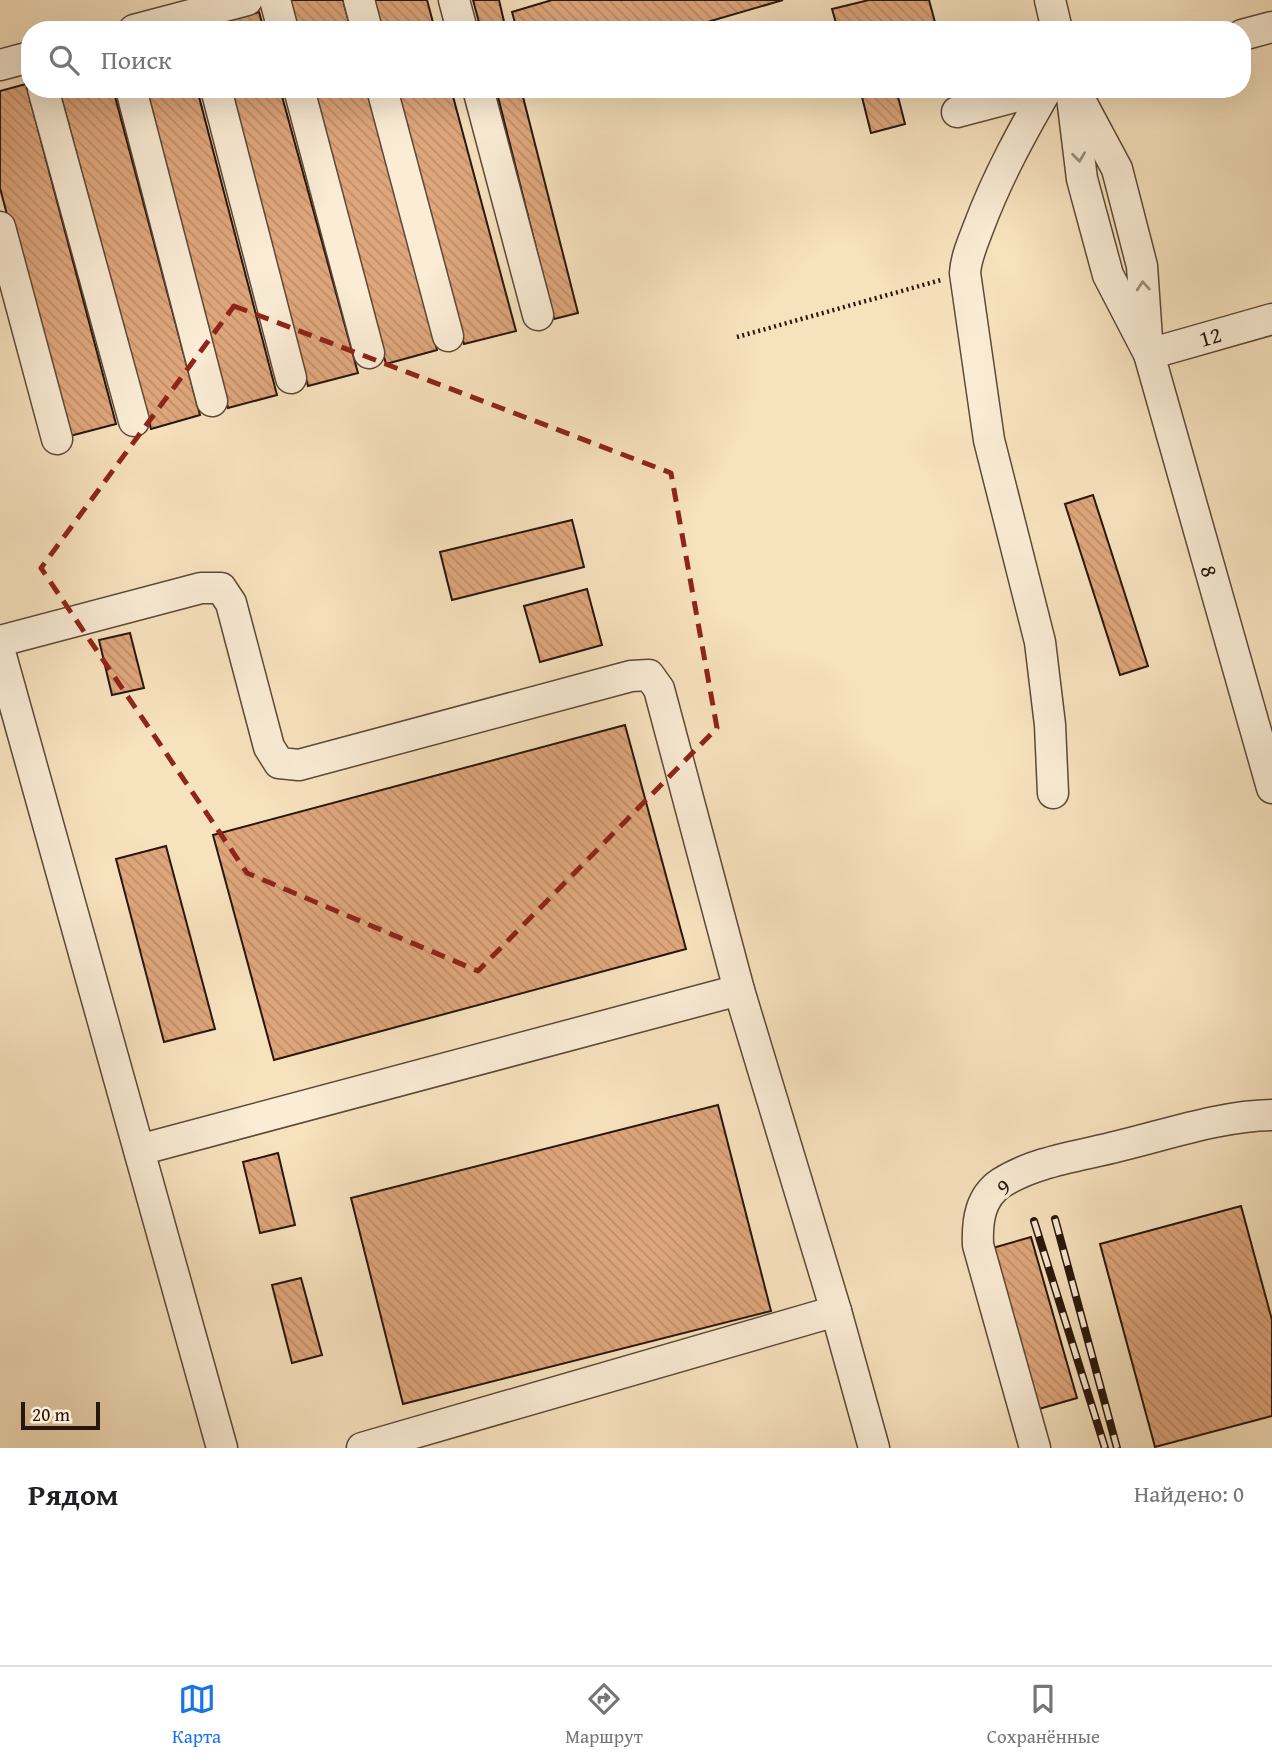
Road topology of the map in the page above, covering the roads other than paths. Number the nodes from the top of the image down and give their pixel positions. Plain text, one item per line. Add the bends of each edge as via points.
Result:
1 (247, 0) edge
2 (275, 0) edge
3 (359, 0) edge
4 (454, 0) edge
5 (1050, 0) edge
6 (197, 14) edge
7 (169, 21) edge
8 (281, 21) edge
9 (365, 21) edge
10 (460, 21) edge
11 (1055, 21) edge
12 (1272, 27) edge
13 (1251, 33) edge
14 (21, 59) edge
15 (0, 65) edge
16 (45, 98) edge
17 (133, 98) edge
18 (218, 98) edge
19 (301, 98) edge
20 (384, 98) edge
21 (480, 98) edge
22 (1011, 98) edge
23 (1041, 98) edge
24 (1074, 98) edge
25 (957, 112) dead end
26 (0, 227) edge
27 (538, 315) dead end
28 (1272, 319) edge
29 (448, 335) dead end
30 (369, 353) dead end
31 (1149, 354) junction
32 (291, 378) dead end
33 (212, 401) dead end
34 (134, 421) dead end
35 (57, 439) dead end
36 (0, 641) edge
37 (0, 652) edge
38 (9, 716) edge
39 (1272, 788) edge
40 (1053, 793) dead end
41 (739, 990) junction
42 (1272, 1115) edge
43 (139, 1150) junction
44 (836, 1311) junction
45 (222, 1448) edge
46 (362, 1448) edge
47 (874, 1448) edge
48 (1035, 1448) edge

1 - 6 street
2 - 8 street
3 - 9 street
4 - 10 street
5 - 11 street
6 - 7 street
12 - 13 street
14 - 15 street
16 - 34 street
17 - 33 street
18 - 32 street
19 - 30 street
20 - 29 street
21 - 27 street
22 - 25 street
23 - 40 street via 1001,172 965,273 989,440 1040,642
24 - 31 street, 8 via 1082,179 1108,275
26 - 35 street
28 - 31 street, 12
31 - 39 street, 8
36 - 41 street via 201,588 221,588 230,603 269,747 279,763 299,765 631,676 649,675 659,689
37 - 38 street
38 - 43 street
41 - 43 street
41 - 44 street
42 - 48 street, 9 via 1233,1118 1037,1166 1000,1184 983,1202 978,1245
43 - 45 street
44 - 46 street
44 - 47 street

